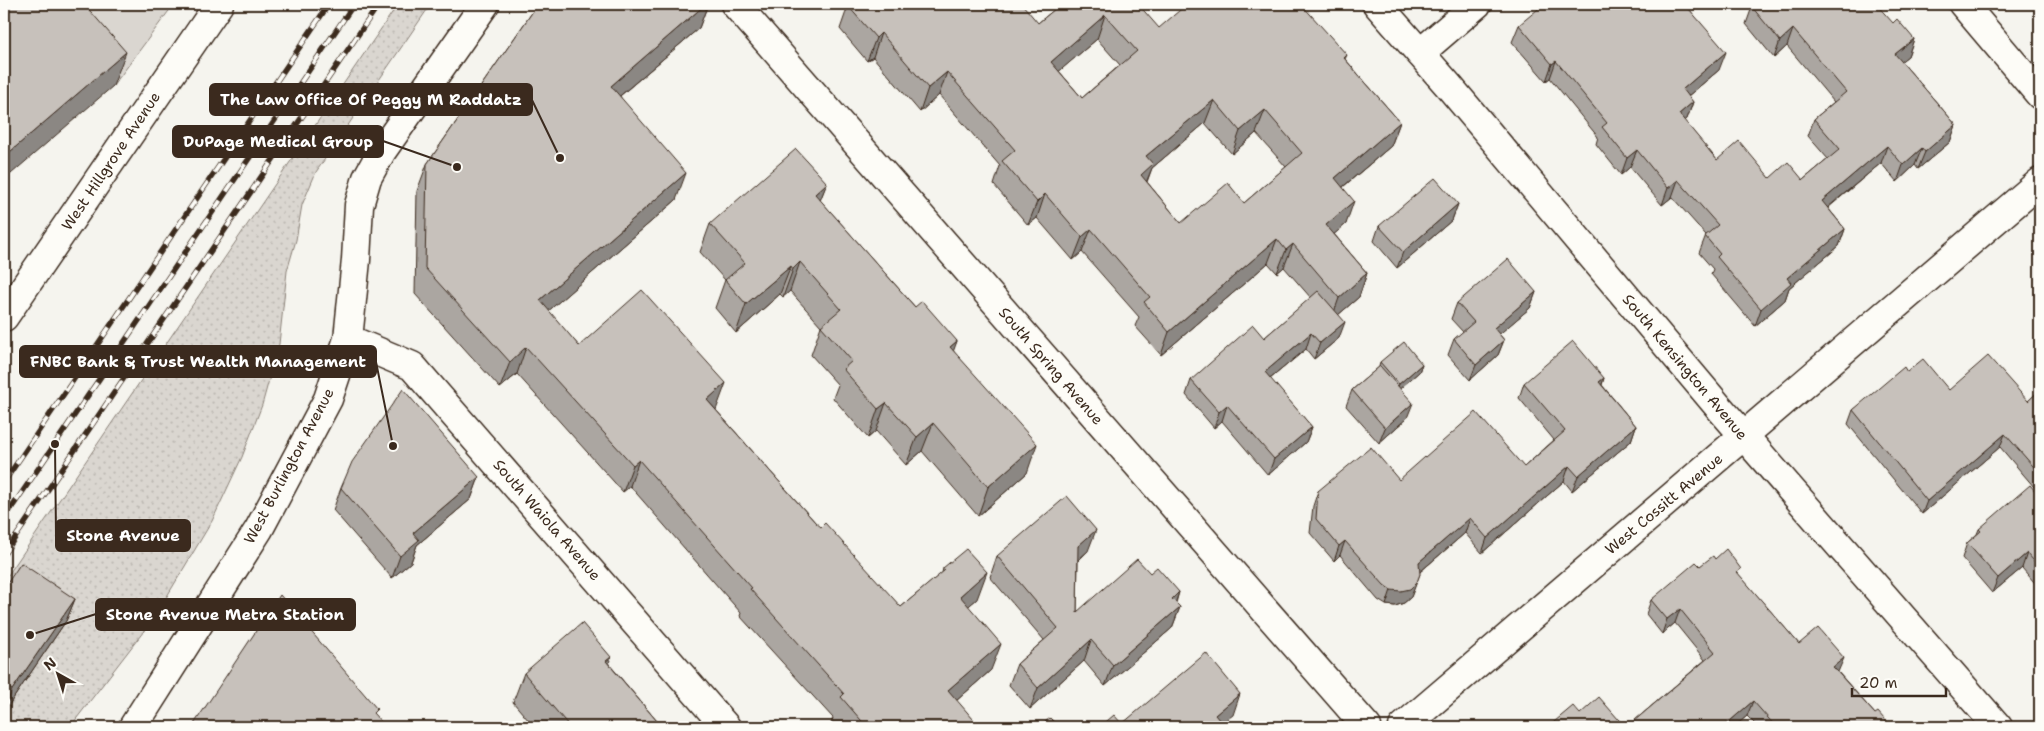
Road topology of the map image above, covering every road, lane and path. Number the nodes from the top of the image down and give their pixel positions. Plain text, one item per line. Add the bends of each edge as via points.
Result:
1 (219, 4) edge
2 (486, 4) edge
3 (735, 4) edge
4 (1377, 4) edge
5 (1477, 4) edge
6 (1963, 4) edge
7 (1420, 53) junction
8 (2040, 95) edge
9 (2040, 182) edge
10 (4, 318) edge
11 (348, 339) junction
12 (1744, 436) junction
13 (133, 727) edge
14 (726, 727) edge
15 (1368, 727) edge
16 (1403, 727) edge
17 (1998, 727) edge

1 - 10 street, West Hillgrove Avenue
2 - 11 street, West Burlington Avenue via 382,151 367,178 359,204
3 - 15 street, South Spring Avenue
4 - 7 street, South Kensington Avenue
5 - 7 street
6 - 8 street
7 - 12 street, South Kensington Avenue
9 - 12 street, West Cossitt Avenue
11 - 13 street, West Burlington Avenue via 328,399 263,521
11 - 14 street, South Waiola Avenue via 412,366
12 - 16 street, West Cossitt Avenue
12 - 17 street, South Kensington Avenue

